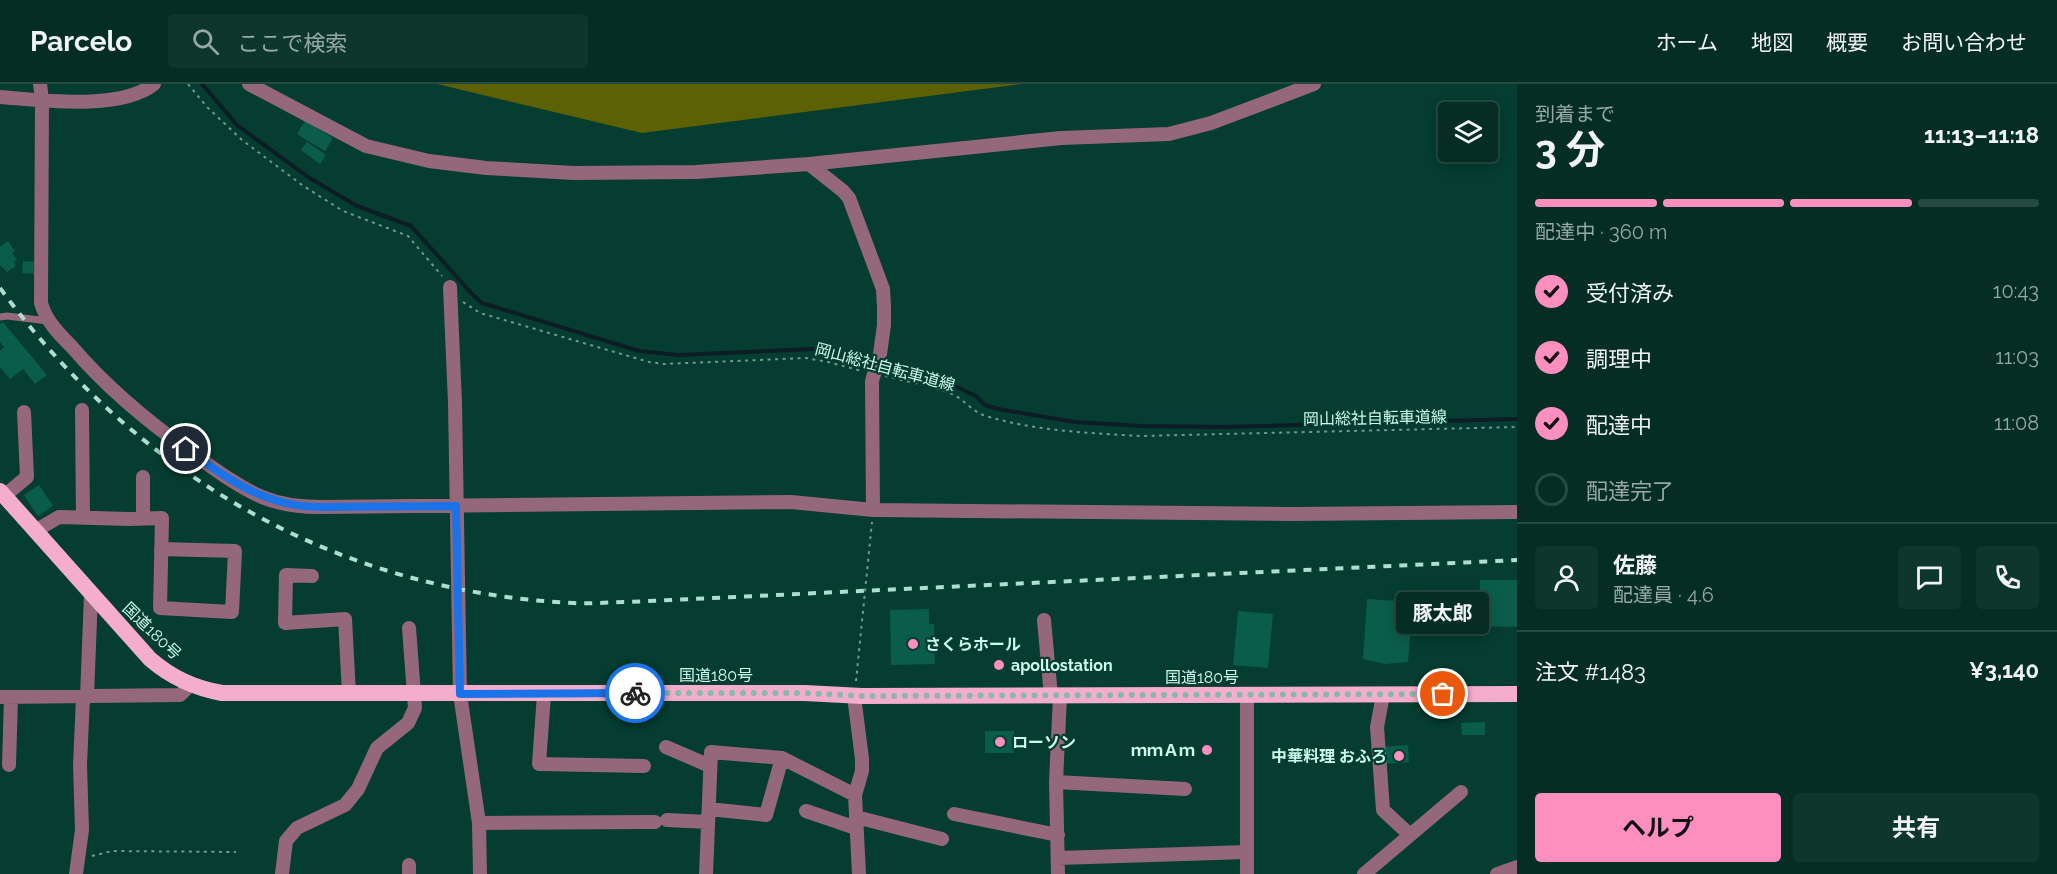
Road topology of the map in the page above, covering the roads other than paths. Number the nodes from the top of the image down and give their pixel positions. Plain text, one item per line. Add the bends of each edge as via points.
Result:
1 (40, 84) edge
2 (154, 84) edge
3 (249, 84) edge
4 (1314, 84) edge
5 (0, 97) edge
6 (42, 100) junction
7 (809, 164) junction
8 (450, 287) road end
9 (0, 317) edge
10 (49, 322) junction
11 (82, 410) dead end
12 (24, 412) dead end
13 (143, 477) dead end
14 (2, 493) edge
15 (456, 506) junction
16 (873, 510) junction
17 (1517, 512) edge
18 (83, 518) junction
19 (143, 519) junction
20 (35, 531) junction
21 (161, 549) junction
22 (312, 576) dead end
23 (91, 594) junction
24 (1044, 620) dead end
25 (409, 628) dead end
26 (190, 685) junction
27 (349, 694) junction
28 (414, 694) junction
29 (460, 694) junction
30 (544, 694) junction
31 (1517, 694) edge
32 (1247, 695) junction
33 (1383, 695) junction
34 (854, 696) junction
35 (1055, 696) junction
36 (6, 697) edge
37 (85, 697) junction
38 (666, 747) dead end
39 (782, 758) junction
40 (9, 765) dead end
41 (644, 766) dead end
42 (710, 766) junction
43 (1056, 782) junction
44 (1185, 789) dead end
45 (1461, 792) dead end
46 (855, 795) junction
47 (806, 811) dead end
48 (954, 814) dead end
49 (709, 815) junction
50 (479, 823) junction
51 (856, 823) junction
52 (1058, 835) junction
53 (1410, 835) junction
54 (942, 839) dead end
55 (1247, 852) junction
56 (1058, 858) junction
57 (76, 867) edge
58 (1517, 867) edge
59 (282, 874) edge
60 (480, 874) edge
61 (706, 874) edge
62 (859, 874) edge
63 (1058, 874) edge
64 (1247, 874) edge
65 (1364, 874) edge
66 (1497, 874) edge

1 - 6 street
2 - 6 street via 142,92 81,103
3 - 7 street via 366,146 429,161 574,173 696,172
4 - 7 street via 1211,123 1169,134 1061,138
5 - 6 street
6 - 10 street via 41,303
7 - 16 street via 849,198 882,289 884,325 873,373
8 - 15 street
9 - 10 lane
10 - 15 street via 114,393 222,474 262,497 300,507
11 - 18 street
12 - 14 street via 27,477
13 - 19 street
14 - 20 highway, 国道180号
15 - 16 street via 791,502
15 - 29 street
16 - 17 street
18 - 19 street
18 - 20 street via 59,516
19 - 21 street via 162,518
20 - 23 highway, 国道180号
21 - 21 street via 160,608 232,612 235,551
22 - 27 street via 286,575 285,622 345,619
23 - 26 highway, 国道180号 via 150,659
23 - 37 street
24 - 35 street
25 - 28 street
26 - 27 highway, 国道180号 via 222,693
26 - 37 street via 180,695
27 - 28 highway, 国道180号
28 - 29 highway, 国道180号
28 - 59 street via 415,708 408,723 377,748 358,789 345,805 297,828 286,841
29 - 30 highway, 国道180号
29 - 50 street
30 - 34 highway, 国道180号
30 - 41 street via 539,764
31 - 33 highway, 国道180号
32 - 33 highway, 国道180号
32 - 35 highway, 国道180号
32 - 55 street
33 - 53 street via 1377,727 1383,810
34 - 35 highway, 国道180号
34 - 46 street via 862,759
35 - 43 street
36 - 37 street
36 - 40 street
37 - 57 street via 80,765 82,830
38 - 42 street
39 - 42 street via 711,752
39 - 46 street
39 - 49 street via 766,815
42 - 49 street
43 - 44 street
43 - 52 street
45 - 53 street
46 - 51 street
47 - 51 street
48 - 52 street
49 - 50 street via 661,821
49 - 61 street
50 - 60 street
51 - 54 street
51 - 62 street
52 - 56 street
53 - 65 street
55 - 56 street
55 - 64 street
56 - 63 street
58 - 66 street

